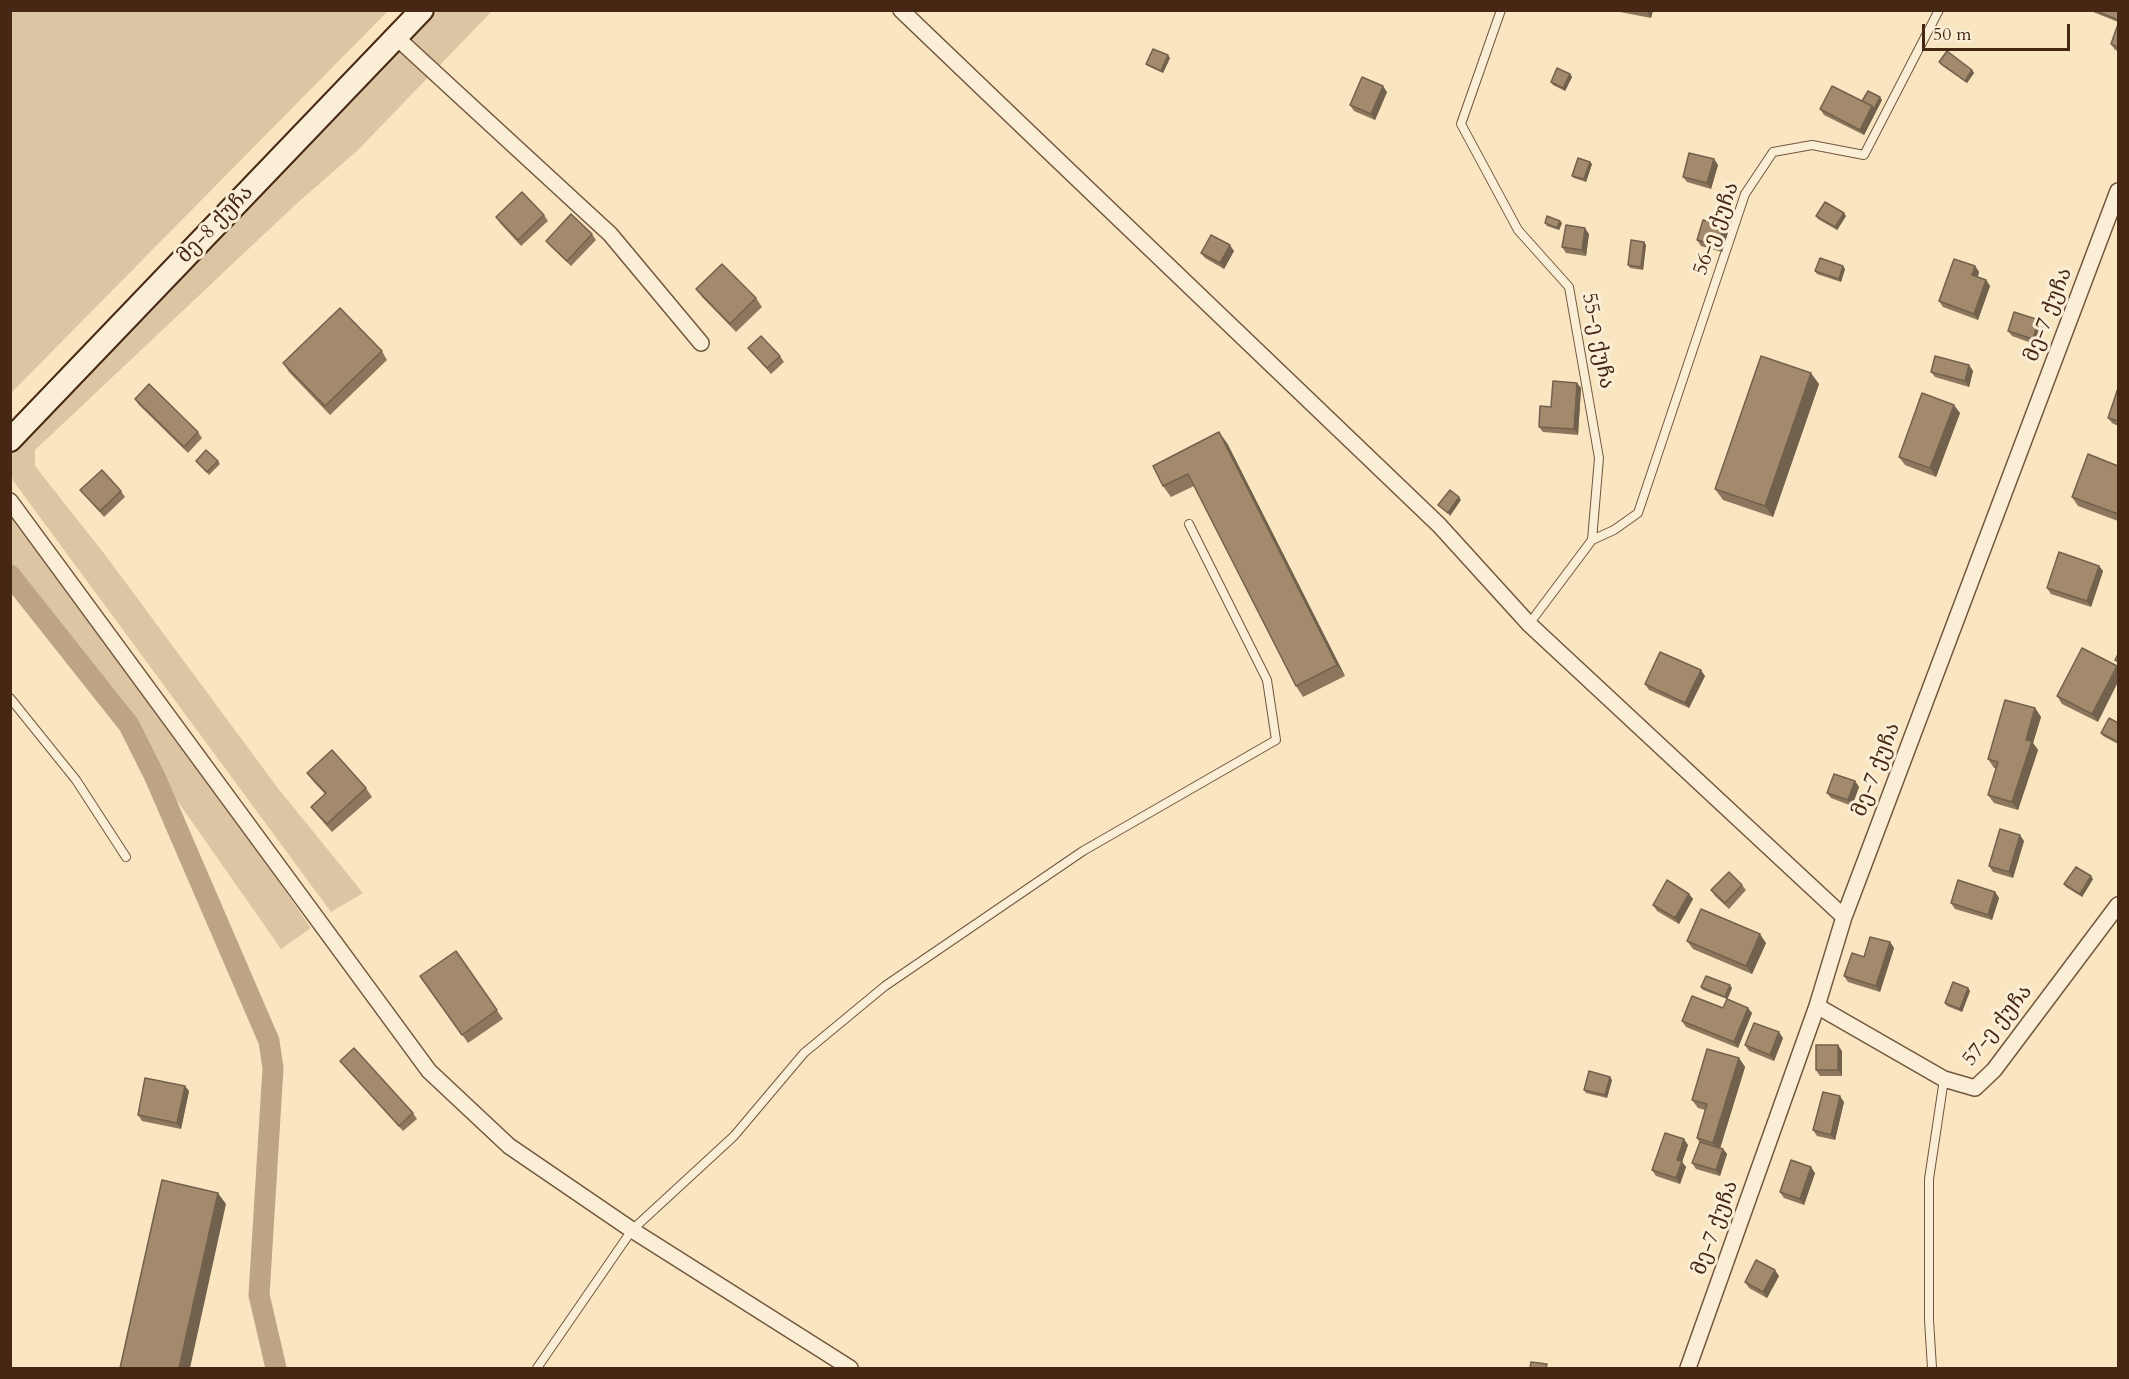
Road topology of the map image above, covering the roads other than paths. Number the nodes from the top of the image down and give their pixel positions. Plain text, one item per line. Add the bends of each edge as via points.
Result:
1 (422, 10) edge
2 (902, 10) edge
3 (1501, 10) edge
4 (1939, 10) edge
5 (396, 37) junction
6 (2118, 191) edge
7 (701, 343) dead end
8 (10, 440) edge
9 (10, 501) edge
10 (1189, 524) dead end
11 (1592, 540) junction
12 (1529, 624) junction
13 (10, 698) edge
14 (126, 857) dead end
15 (2118, 905) edge
16 (1844, 917) junction
17 (1816, 1006) junction
18 (1944, 1079) junction
19 (632, 1230) junction
20 (537, 1368) edge
21 (850, 1368) edge
22 (1688, 1368) edge
23 (1932, 1368) edge

1 - 5 street, მე-8 ქუჩა
2 - 12 street via 1439,525
3 - 11 lane, 55-ე ქუჩა via 1461,124 1518,230 1569,287 1599,458
4 - 11 lane, 56-ე ქუჩა via 1864,155 1812,145 1773,152 1745,194 1638,513 1614,531
5 - 7 street via 610,234
5 - 8 street, მე-8 ქუჩა
6 - 16 street, მე-7 ქუჩა
9 - 19 street via 429,1071 509,1146
10 - 19 lane via 1267,680 1275,740 1083,851 885,986 804,1053 734,1136
11 - 12 lane
12 - 16 street
13 - 14 lane via 76,780
15 - 18 street, 57-ე ქუჩა via 1994,1070 1975,1088
16 - 17 street, მე-7 ქუჩა
17 - 18 street, 57-ე ქუჩა
17 - 22 street, მე-7 ქუჩა
18 - 23 lane via 1929,1179
19 - 20 lane
19 - 21 street

